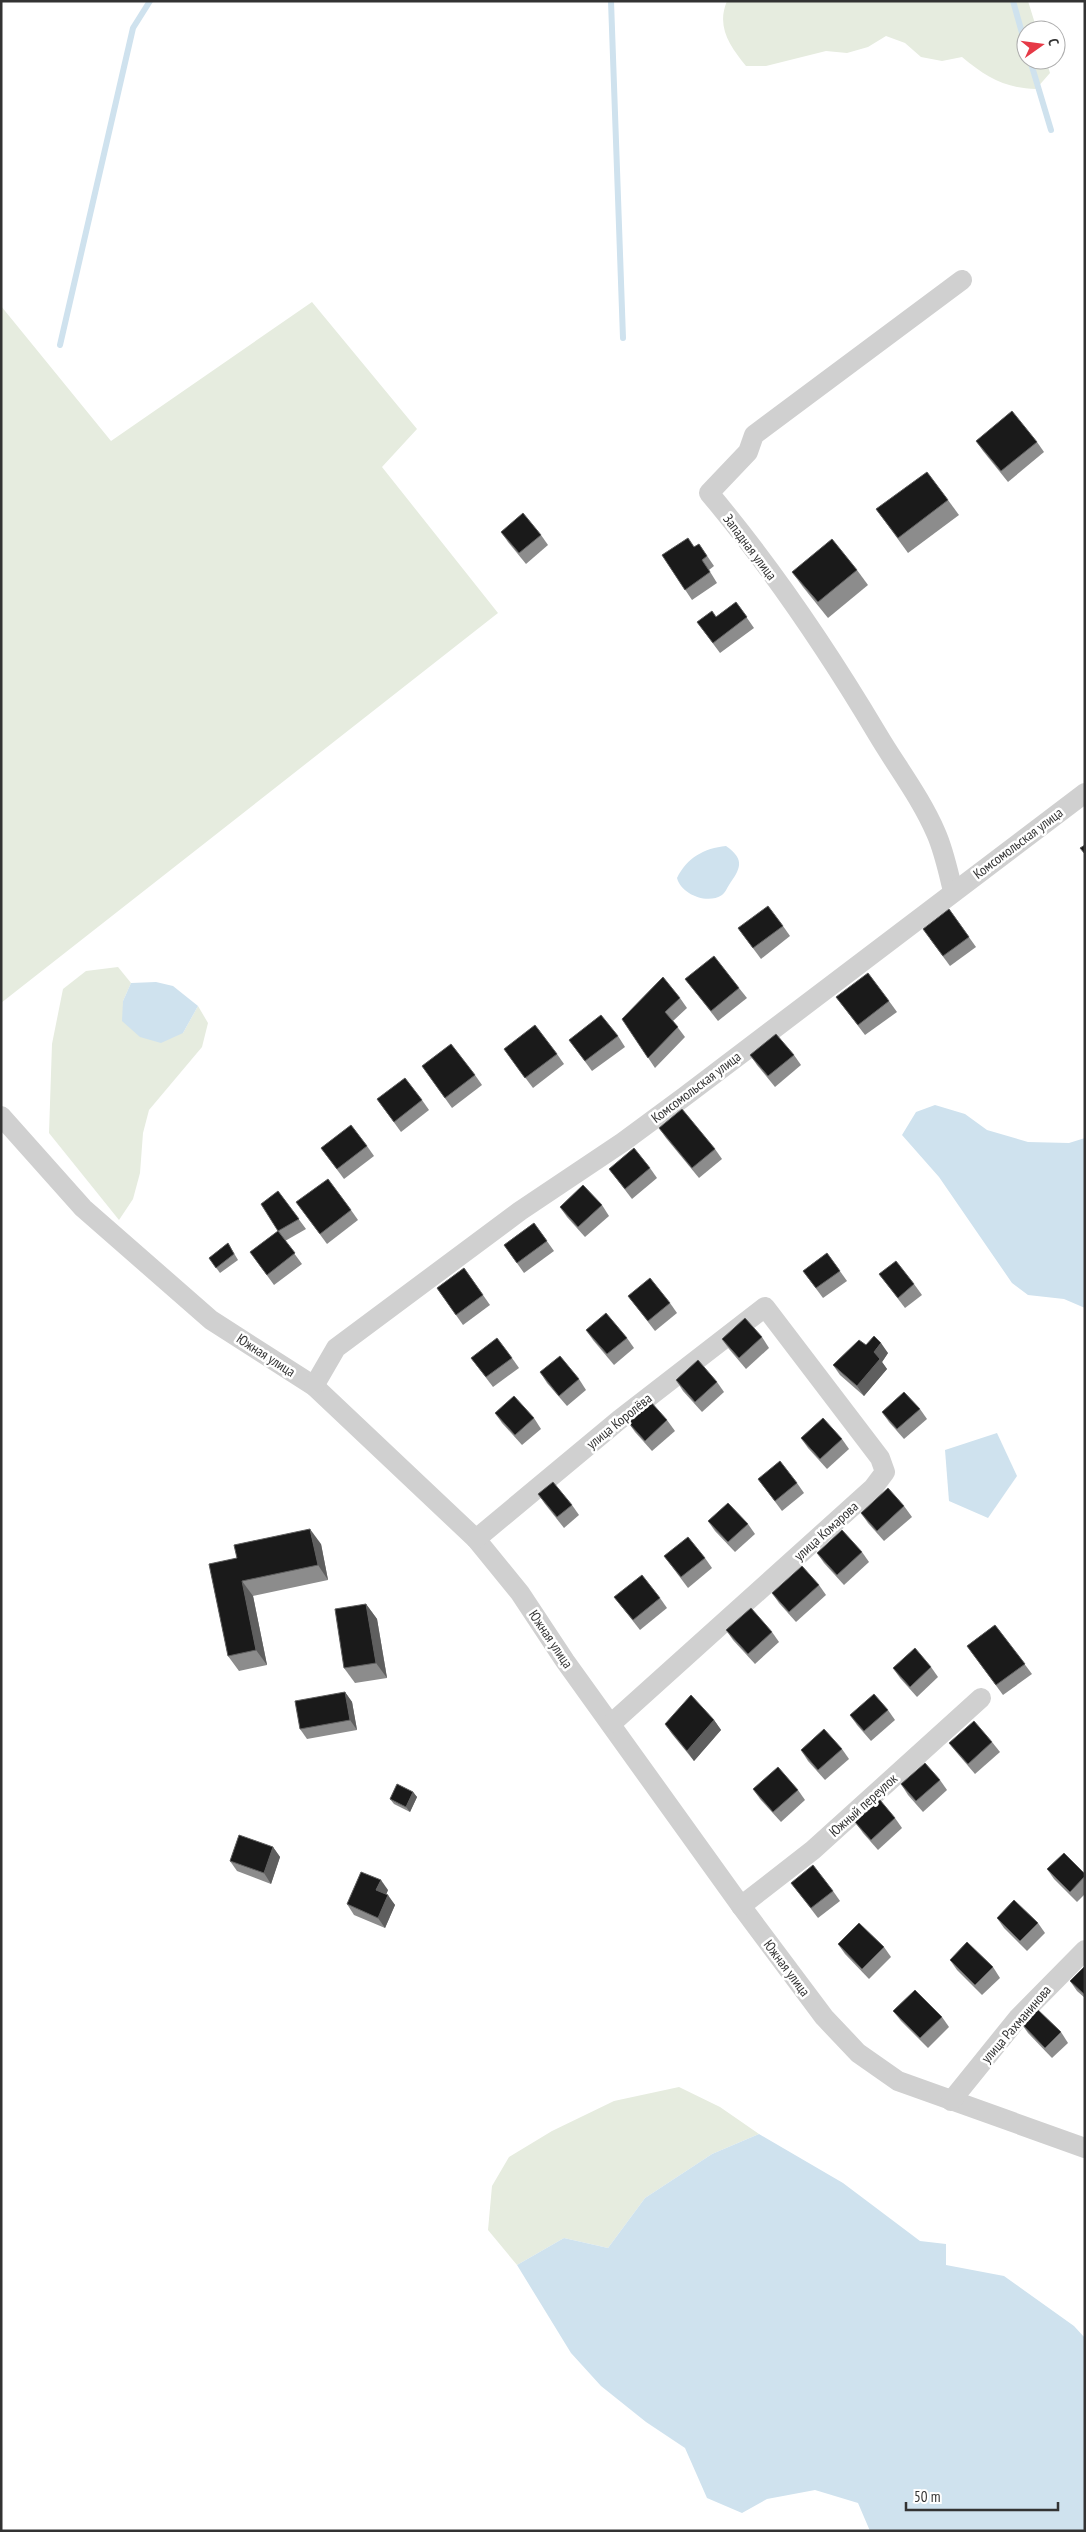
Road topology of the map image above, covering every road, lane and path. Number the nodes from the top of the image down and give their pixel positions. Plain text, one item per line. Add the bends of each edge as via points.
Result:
1 (962, 280) dead end
2 (1085, 793) edge
3 (953, 891) junction
4 (1, 1116) edge
5 (764, 1307) joint
6 (314, 1386) junction
7 (476, 1539) junction
8 (981, 1698) dead end
9 (612, 1724) junction
10 (741, 1906) junction
11 (1085, 1950) edge
12 (951, 2102) junction
13 (1085, 2148) edge

1 - 3 street, Западная улица via 754,435 748,452 709,493 742,533 851,690 915,794 936,832
2 - 3 street, Комсомольская улица
3 - 6 street, Комсомольская улица via 668,1108 520,1211 336,1348
4 - 6 street, Южная улица via 83,1208 211,1320
5 - 7 street, улица Королёва via 619,1420
5 - 9 street, улица Комарова via 880,1458 885,1472 873,1488
6 - 7 street, Южная улица
7 - 9 street, Южная улица via 520,1593
8 - 10 street, Южный переулок via 813,1850
9 - 10 street, Южная улица
10 - 12 street, Южная улица via 824,2017 858,2052 898,2081
11 - 12 street, улица Рахманинова via 1018,2018
12 - 13 street, Южная улица

